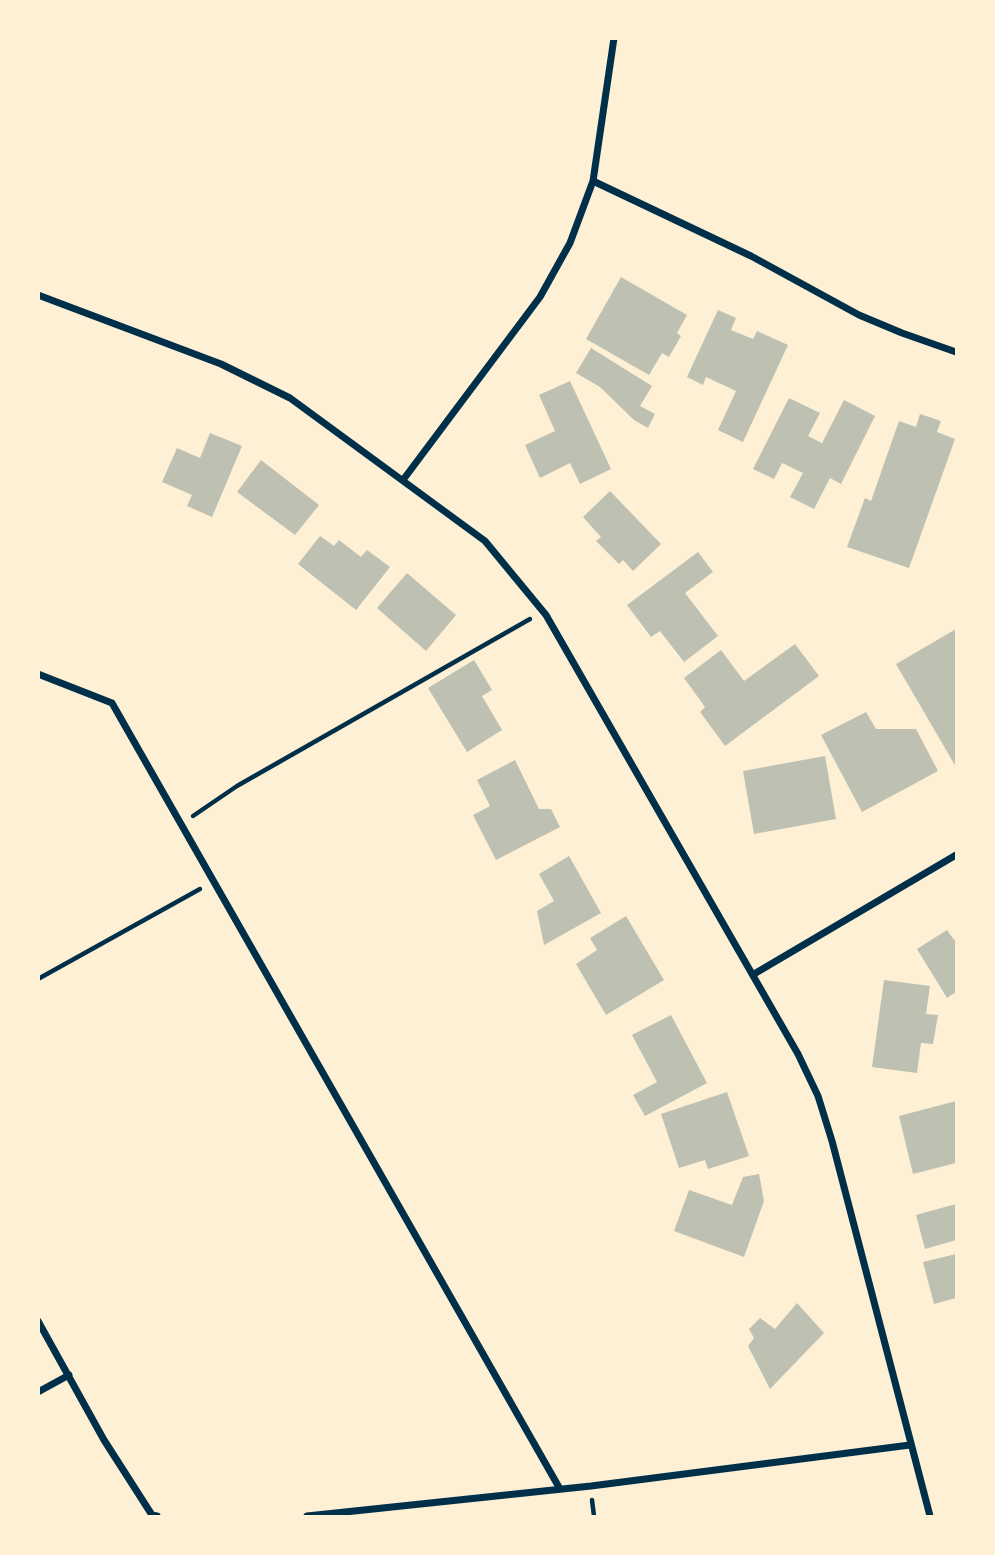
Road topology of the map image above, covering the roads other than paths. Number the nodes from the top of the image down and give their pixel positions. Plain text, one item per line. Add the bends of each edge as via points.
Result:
1 (614, 38) edge
2 (593, 181) junction
3 (38, 295) edge
4 (957, 352) edge
5 (403, 480) junction
6 (38, 674) edge
7 (957, 855) edge
8 (754, 974) junction
9 (38, 1321) edge
10 (69, 1375) junction
11 (38, 1392) edge
12 (910, 1445) junction
13 (560, 1489) junction
14 (157, 1517) edge
15 (307, 1517) edge
16 (930, 1517) edge

1 - 2 street
2 - 4 street via 751,256 859,315
2 - 5 street via 570,243 540,298
3 - 5 street via 221,364 290,398
5 - 8 street via 485,541 544,611
6 - 13 street via 112,703
7 - 8 street
8 - 12 street via 798,1054 824,1114
9 - 10 street
10 - 11 street
10 - 14 street via 104,1440
12 - 13 street
12 - 16 street
13 - 15 street

